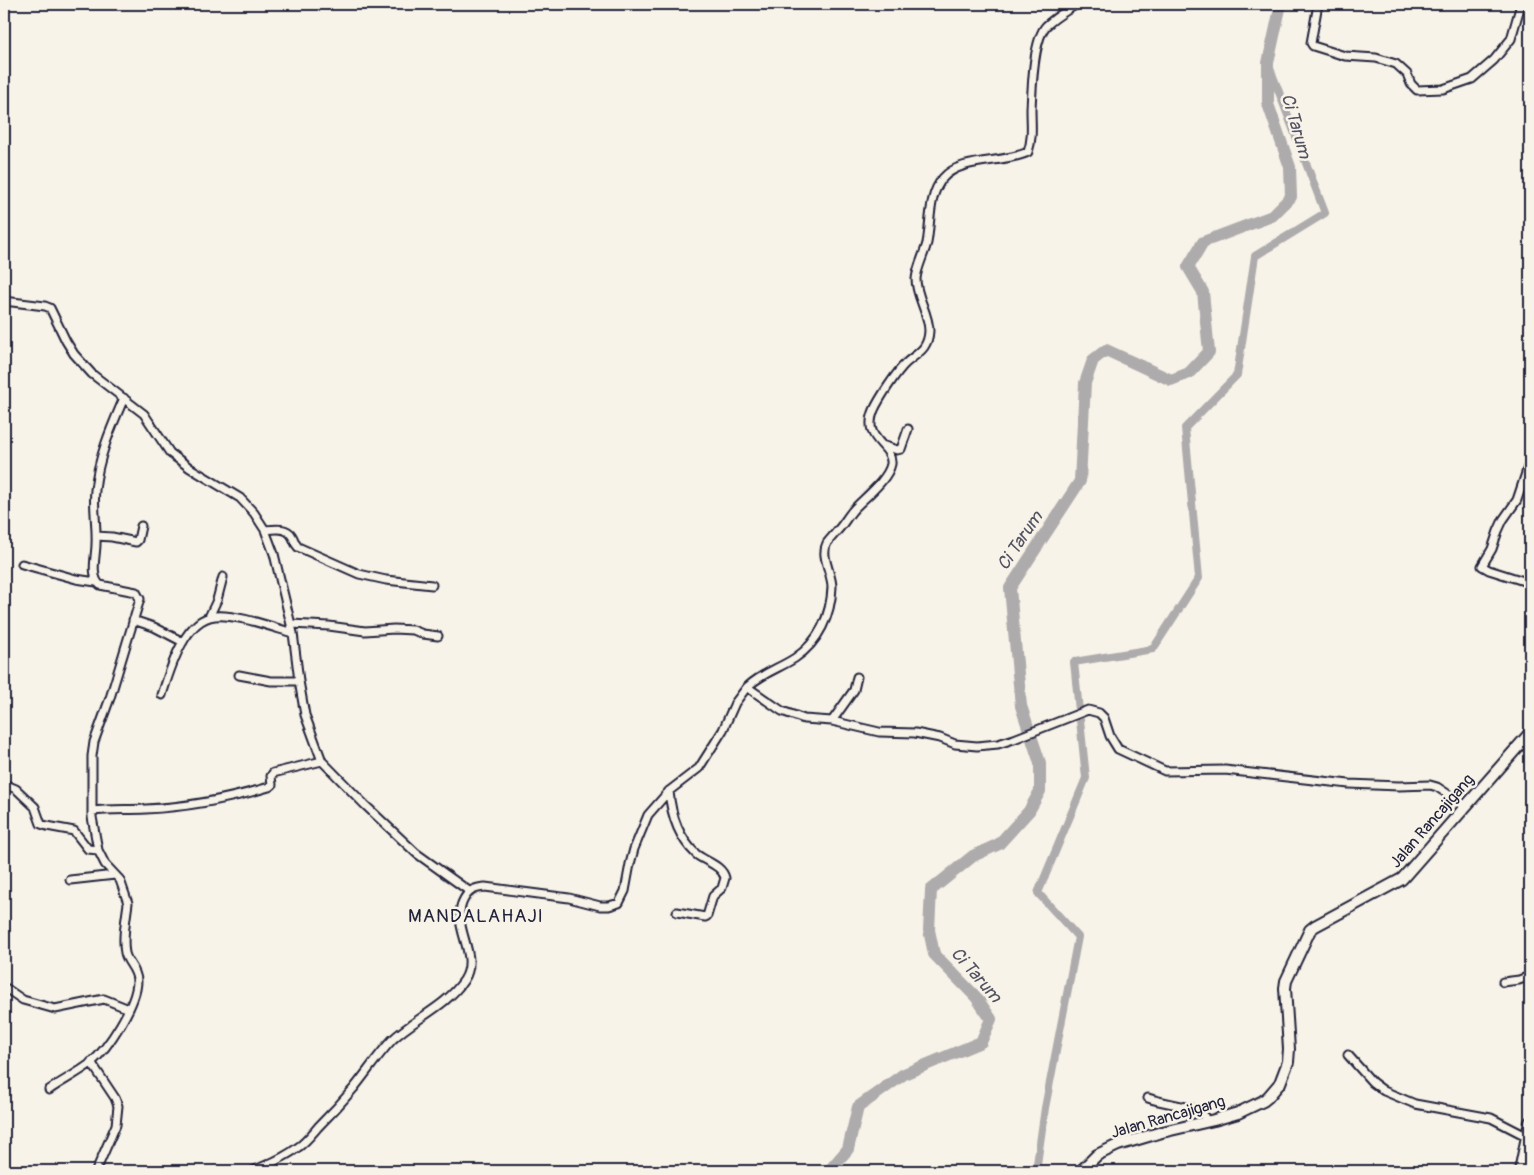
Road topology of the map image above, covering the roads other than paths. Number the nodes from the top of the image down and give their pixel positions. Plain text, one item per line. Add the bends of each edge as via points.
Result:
1 (1077, 4) edge
2 (1318, 4) edge
3 (1521, 4) edge
4 (4, 301) edge
5 (124, 398) junction
6 (908, 429) dead end
7 (882, 445) junction
8 (1530, 461) edge
9 (142, 526) dead end
10 (265, 530) junction
11 (96, 536) junction
12 (22, 564) dead end
13 (223, 577) dead end
14 (96, 582) junction
15 (1530, 583) edge
16 (432, 585) dead end
17 (210, 617) junction
18 (133, 620) junction
19 (291, 624) junction
20 (294, 633) junction
21 (438, 636) dead end
22 (183, 642) junction
23 (238, 675) dead end
24 (857, 677) dead end
25 (299, 681) junction
26 (747, 687) junction
27 (162, 695) dead end
28 (832, 721) junction
29 (1530, 732) edge
30 (322, 761) junction
31 (4, 784) edge
32 (670, 791) junction
33 (1466, 806) junction
34 (92, 811) junction
35 (98, 850) junction
36 (115, 875) junction
37 (70, 880) dead end
38 (469, 891) junction
39 (677, 912) dead end
40 (1530, 976) edge
41 (1504, 982) dead end
42 (4, 987) edge
43 (129, 1009) junction
44 (1348, 1055) dead end
45 (91, 1062) junction
46 (49, 1090) dead end
47 (1148, 1098) dead end
48 (1207, 1122) junction
49 (1530, 1122) edge
50 (1526, 1136) junction
51 (96, 1171) edge
52 (253, 1171) edge
53 (1081, 1171) edge
54 (1520, 1171) edge

1 - 7 street via 1044,28 1039,37 1028,152 966,165 950,171 941,179 916,280 929,331 919,354 905,363 875,408 871,427
2 - 3 street via 1313,46 1346,56 1376,58 1396,64 1417,90 1426,90 1460,85 1480,73 1511,39
4 - 5 street via 50,308 74,354 92,374
5 - 10 street via 150,420 170,452 240,498
5 - 11 street via 106,440 96,482
6 - 7 street via 901,449
7 - 26 street via 890,455 891,464 884,477 827,543 825,553 832,584 831,602 820,632 809,648 759,676
8 - 15 street via 1517,500 1503,520 1482,566
9 - 11 street via 136,542
10 - 16 street via 289,532 295,545 347,570 386,580
10 - 19 street
11 - 14 street
12 - 14 street
13 - 17 street
14 - 18 street via 138,594 139,603
17 - 20 street via 234,617
17 - 22 street via 194,627
18 - 22 street
18 - 34 street via 94,742
19 - 20 street
19 - 21 street via 365,631 413,630
20 - 25 street
22 - 27 street
23 - 25 street
24 - 28 street via 854,690
25 - 30 street via 305,715
26 - 28 street via 782,711 804,719
26 - 32 street via 699,768
28 - 33 street via 879,732 915,733 955,744 990,746 1094,711 1104,718 1118,749 1165,771 1225,770 1349,784 1430,785
29 - 33 main road, Jalan Rancajigang
30 - 34 street via 273,773 269,787 211,802
30 - 38 street via 416,853
31 - 35 street via 16,789 35,807 44,825 74,831 88,850
32 - 38 street via 654,806 641,829 624,896 619,903 600,906 485,886
32 - 39 street via 673,819 681,835 697,855 721,870 725,878 722,888 713,896 707,916
33 - 48 main road, Jalan Rancajigang via 1402,879 1310,930 1285,988 1289,1049 1280,1083 1263,1101
34 - 35 street
35 - 36 street
36 - 37 street
36 - 43 street via 128,903 125,954 136,977
38 - 52 street via 459,910 469,963 465,978 442,1003 392,1040 332,1113 298,1148
40 - 41 street
42 - 43 street via 23,1000 55,1009 104,999
43 - 45 street
44 - 50 street via 1384,1092 1414,1104 1490,1118
45 - 46 street
45 - 51 street via 118,1106 116,1125
47 - 48 street via 1202,1112
48 - 53 main road, Jalan Rancajigang via 1118,1145 1097,1155
49 - 50 main road
50 - 54 main road

